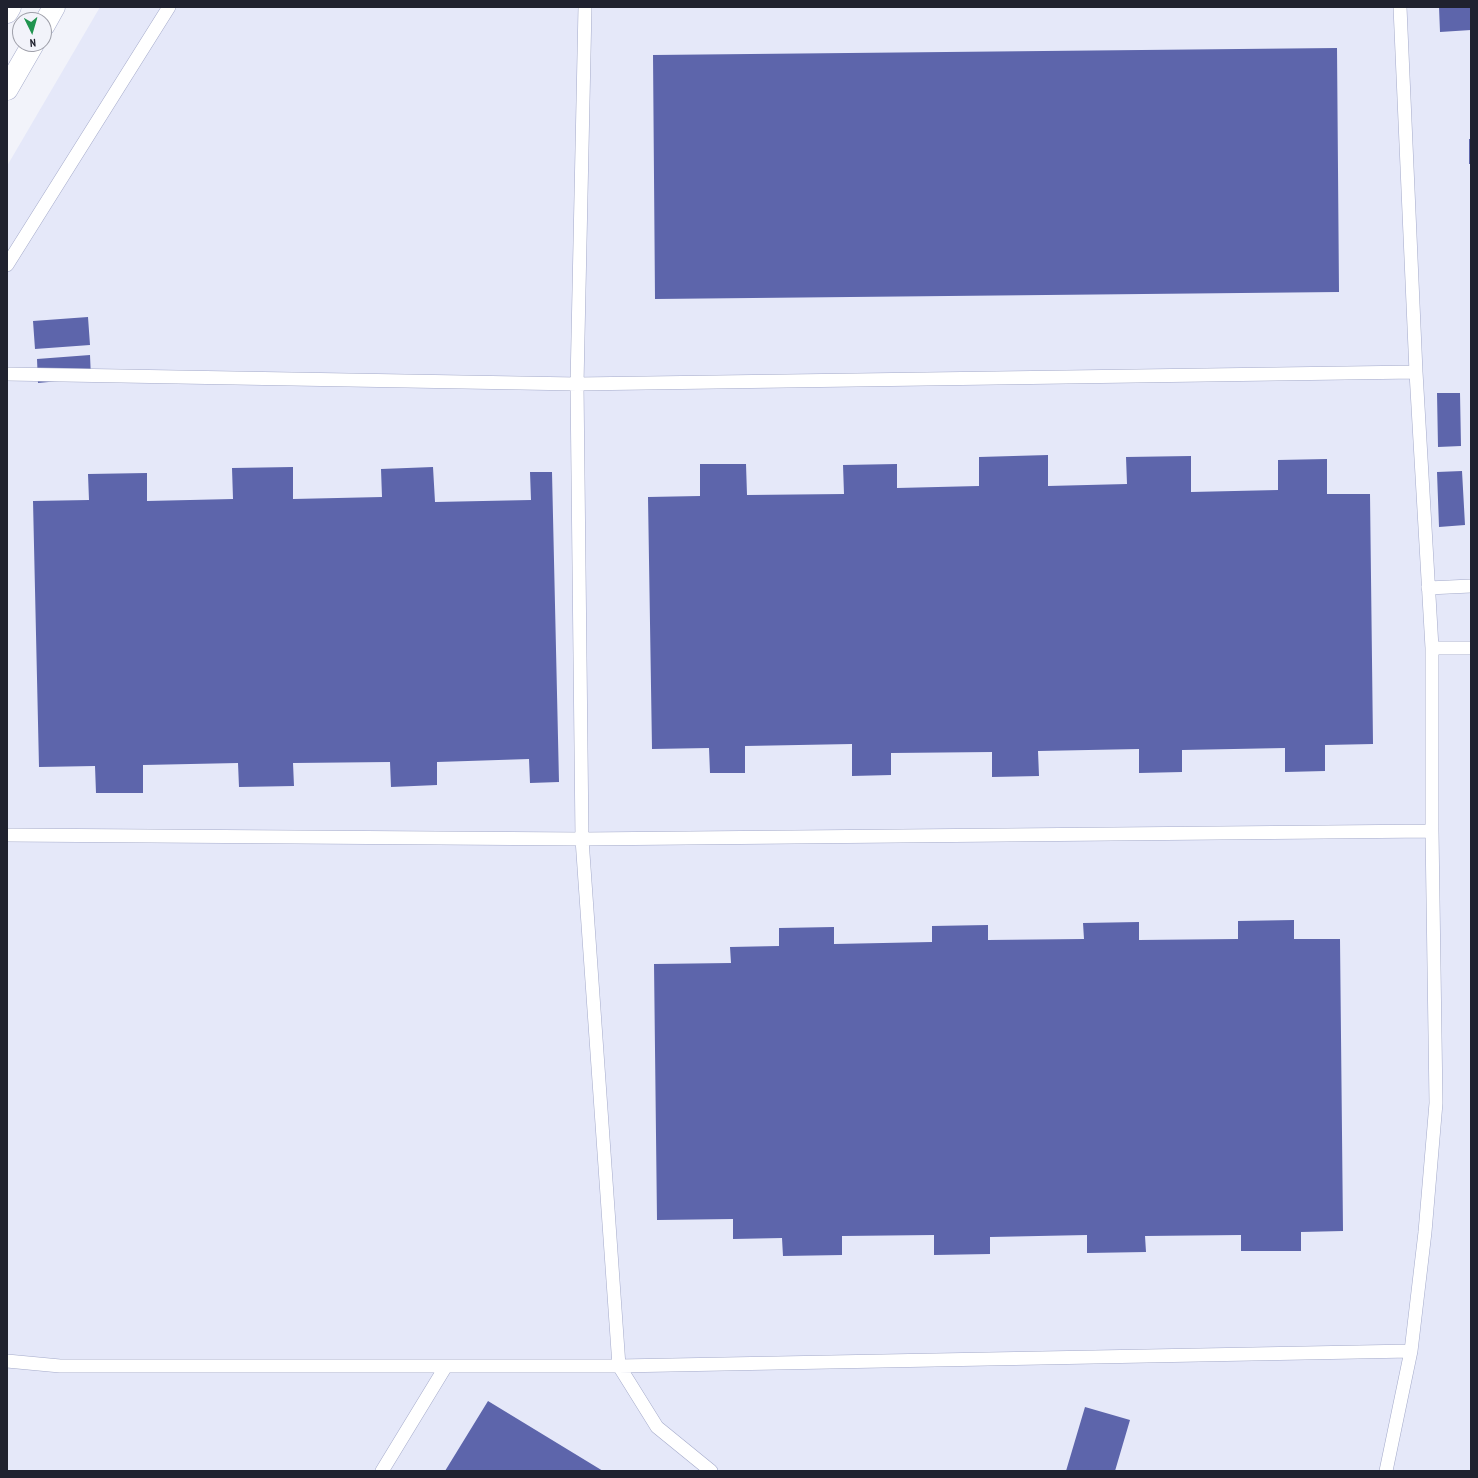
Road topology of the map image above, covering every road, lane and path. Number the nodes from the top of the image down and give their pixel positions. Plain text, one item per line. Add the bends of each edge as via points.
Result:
1 (10, 7) edge
2 (169, 7) edge
3 (585, 7) edge
4 (1400, 7) edge
5 (7, 12) edge
6 (28, 52) edge
7 (7, 89) edge
8 (7, 265) edge
9 (1416, 372) junction
10 (7, 374) edge
11 (577, 384) junction
12 (1471, 586) edge
13 (1428, 588) junction
14 (1432, 648) junction
15 (1471, 648) edge
16 (1432, 831) junction
17 (7, 835) edge
18 (582, 839) junction
19 (1411, 1351) junction
20 (7, 1362) edge
21 (446, 1366) junction
22 (619, 1366) junction
23 (382, 1471) edge
24 (711, 1471) edge
25 (1386, 1471) edge

1 - 5 street
2 - 8 lane
3 - 11 lane
4 - 9 lane
6 - 7 street
9 - 11 lane
9 - 13 lane
10 - 11 lane
11 - 18 lane
12 - 13 lane
13 - 14 lane
14 - 15 lane
14 - 16 lane
16 - 18 lane
16 - 19 lane via 1436,1102 1425,1232
17 - 18 lane
18 - 22 lane
19 - 22 lane
19 - 25 lane
20 - 21 lane via 60,1366
21 - 22 lane
21 - 23 lane
22 - 24 lane via 656,1427

